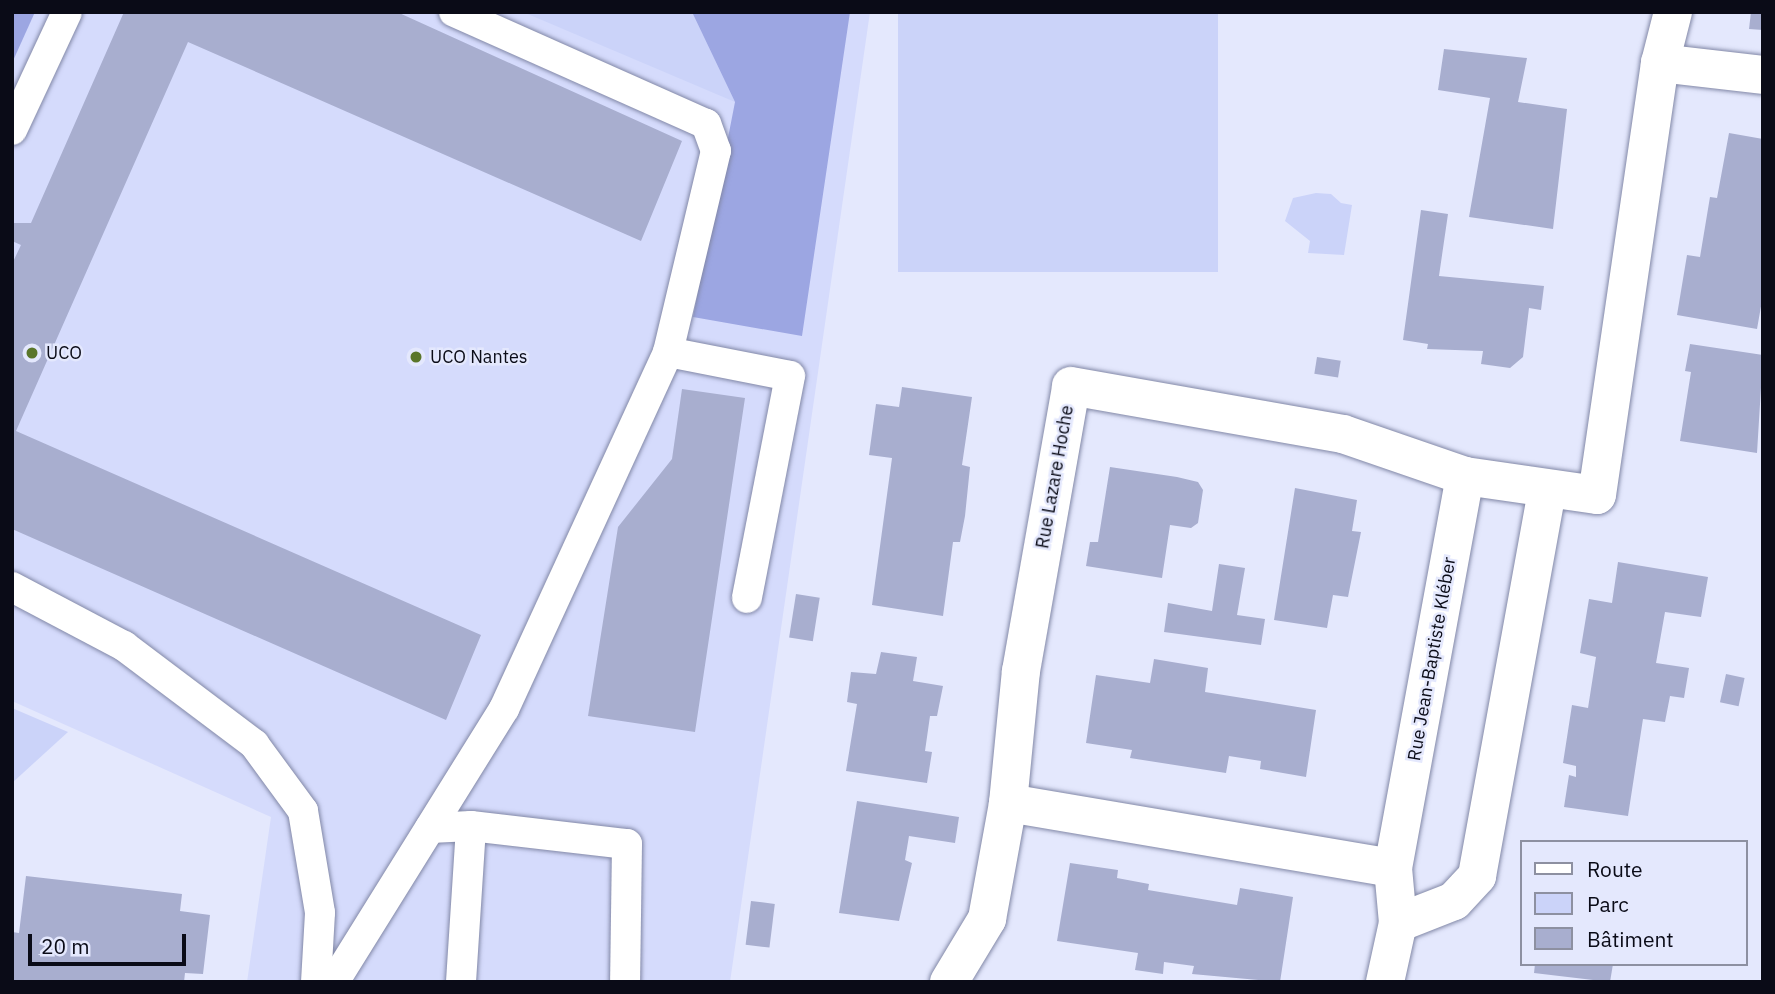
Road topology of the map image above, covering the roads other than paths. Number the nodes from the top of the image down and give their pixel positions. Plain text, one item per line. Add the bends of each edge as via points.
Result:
1 (67, 12) edge
2 (454, 12) edge
3 (1673, 12) edge
4 (1660, 63) junction
5 (1763, 75) edge
6 (12, 130) edge
7 (668, 352) junction
8 (1465, 477) junction
9 (1547, 490) junction
10 (12, 587) edge
11 (747, 598) dead end
12 (1008, 803) junction
13 (471, 826) junction
14 (430, 828) junction
15 (1393, 868) junction
16 (1398, 923) junction
17 (316, 982) edge
18 (334, 982) edge
19 (461, 982) edge
20 (625, 982) edge
21 (949, 982) edge
22 (1385, 982) edge

1 - 6 lane
2 - 7 lane via 706,124 716,151
3 - 4 street
4 - 5 street
4 - 9 street via 1597,495
7 - 11 lane via 790,376
7 - 14 lane via 504,709
8 - 9 street
8 - 12 street, Rue Lazare Hoche via 1343,434 1071,386 1021,671
8 - 15 street, Rue Jean-Baptiste Kléber
9 - 16 street via 1477,876 1454,901
10 - 17 lane via 124,646 254,744 303,811 320,913
12 - 15 street
12 - 21 street, Rue Lazare Hoche via 987,919
13 - 14 lane
13 - 19 lane
13 - 20 lane via 627,844
14 - 18 lane
15 - 16 street, Rue Jean-Baptiste Kléber
16 - 22 street, Rue Jean-Baptiste Kléber

